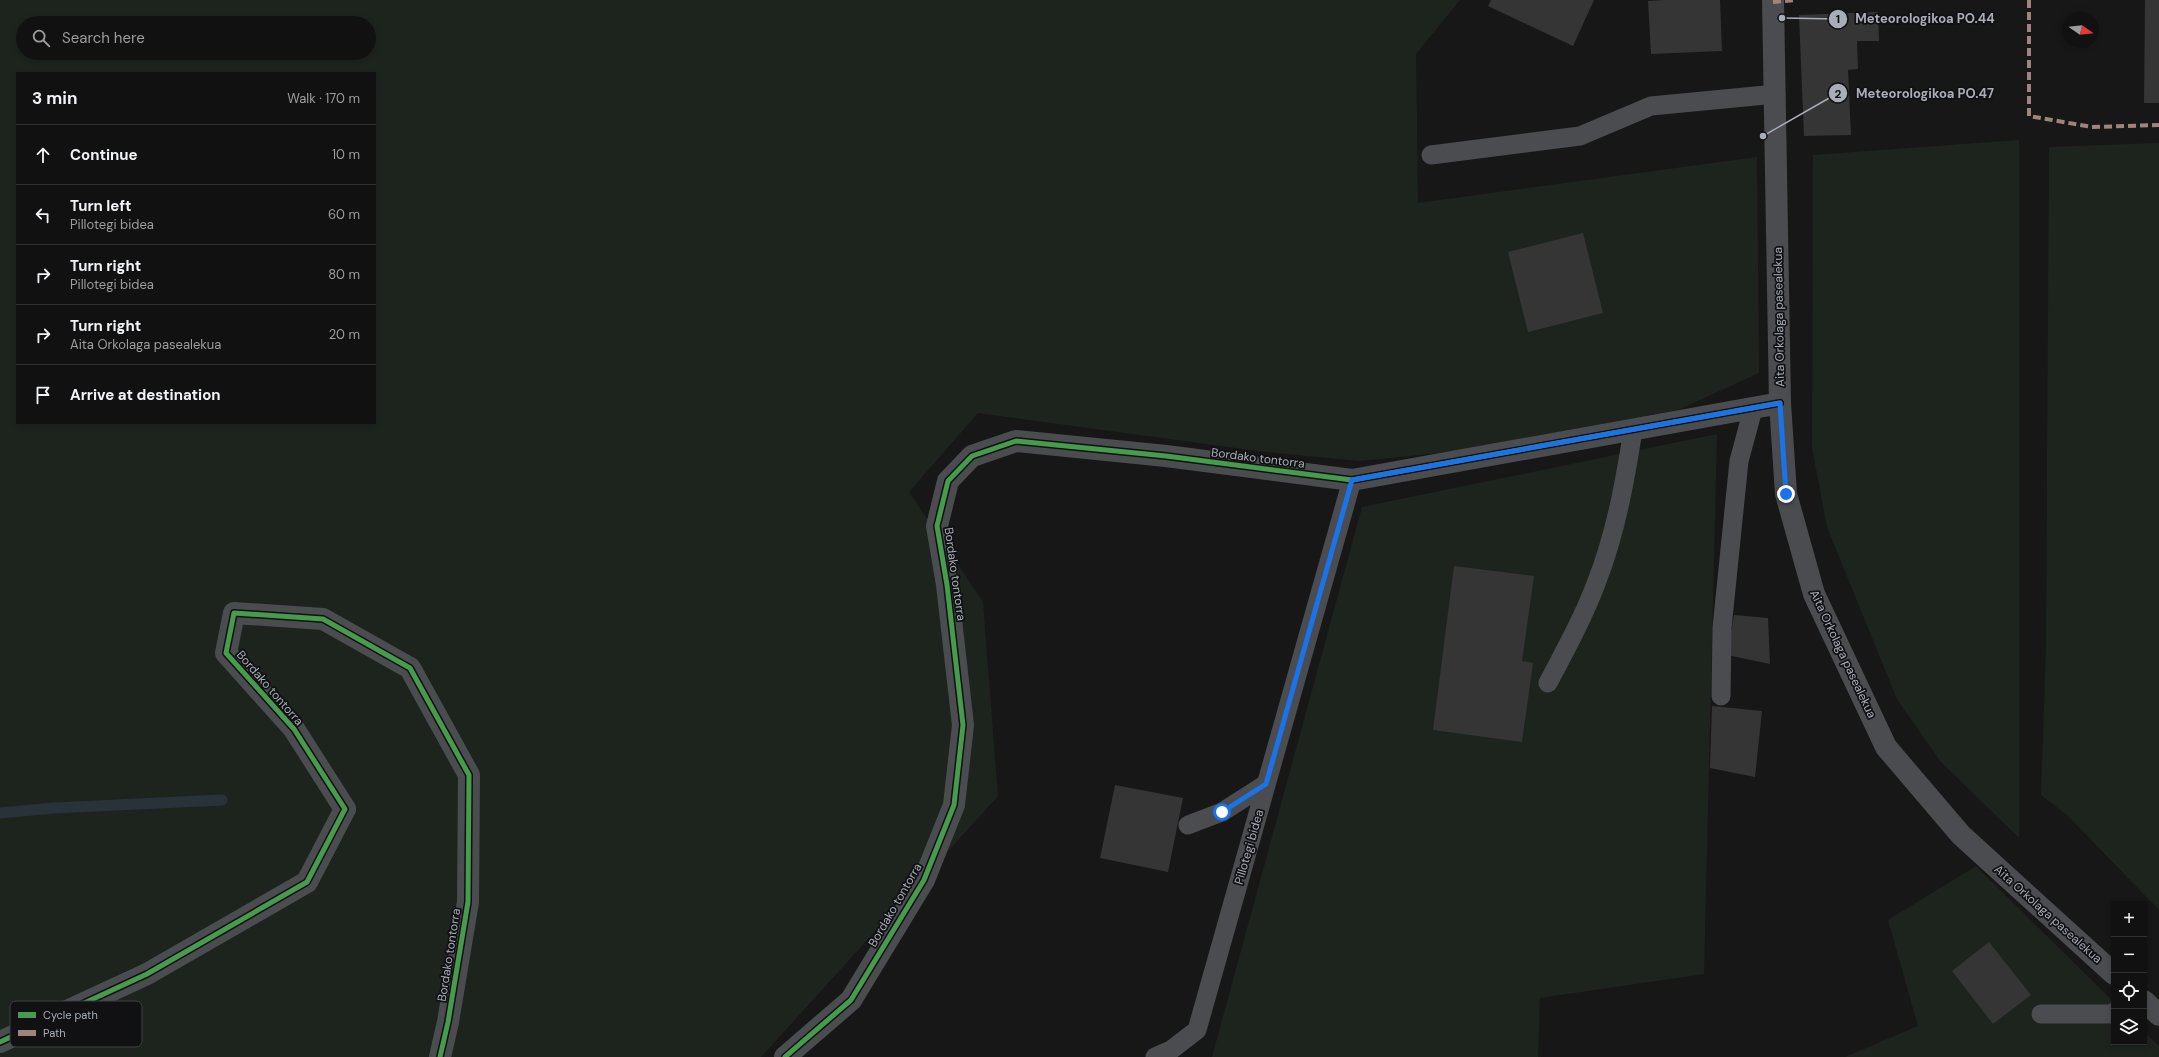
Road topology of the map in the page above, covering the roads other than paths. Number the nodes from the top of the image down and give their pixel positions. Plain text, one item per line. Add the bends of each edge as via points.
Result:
1 (1773, 0) edge
2 (1776, 94) junction
3 (1431, 155) dead end
4 (1780, 403) junction
5 (1753, 409) junction
6 (1633, 430) junction
7 (1352, 480) junction
8 (1548, 682) dead end
9 (1721, 696) dead end
10 (1266, 784) junction
11 (1188, 825) dead end
12 (2113, 973) edge
13 (89, 1001) edge
14 (2147, 1004) edge
15 (2040, 1014) dead end
16 (2111, 1014) edge
17 (2159, 1015) edge
18 (10, 1037) edge
19 (0, 1042) edge
20 (440, 1057) edge
21 (785, 1057) edge
22 (1155, 1057) edge

1 - 2 street, Aita Orkolaga pasealekua
2 - 3 lane via 1651,106 1580,136
2 - 4 street, Aita Orkolaga pasealekua
4 - 5 street
4 - 12 street, Aita Orkolaga pasealekua via 1786,494 1814,594 1886,747 1961,835
5 - 6 street
5 - 9 lane via 1739,461 1722,628
6 - 7 street
6 - 8 lane via 1623,496 1598,581 1578,626
7 - 10 lane, Pillotegi bidea
7 - 21 street, Bordako tontorra via 1166,456 1016,441 972,456 948,481 937,526 947,585 962,725 954,805 924,880 851,1000
10 - 11 lane via 1222,812
10 - 22 lane, Pillotegi bidea via 1197,1030 1171,1050
13 - 20 street, Bordako tontorra via 147,974 307,882 345,809 294,729 226,653 234,613 324,619 410,668 469,775 468,902
14 - 17 street
15 - 16 lane
18 - 19 street, Bordako tontorra

